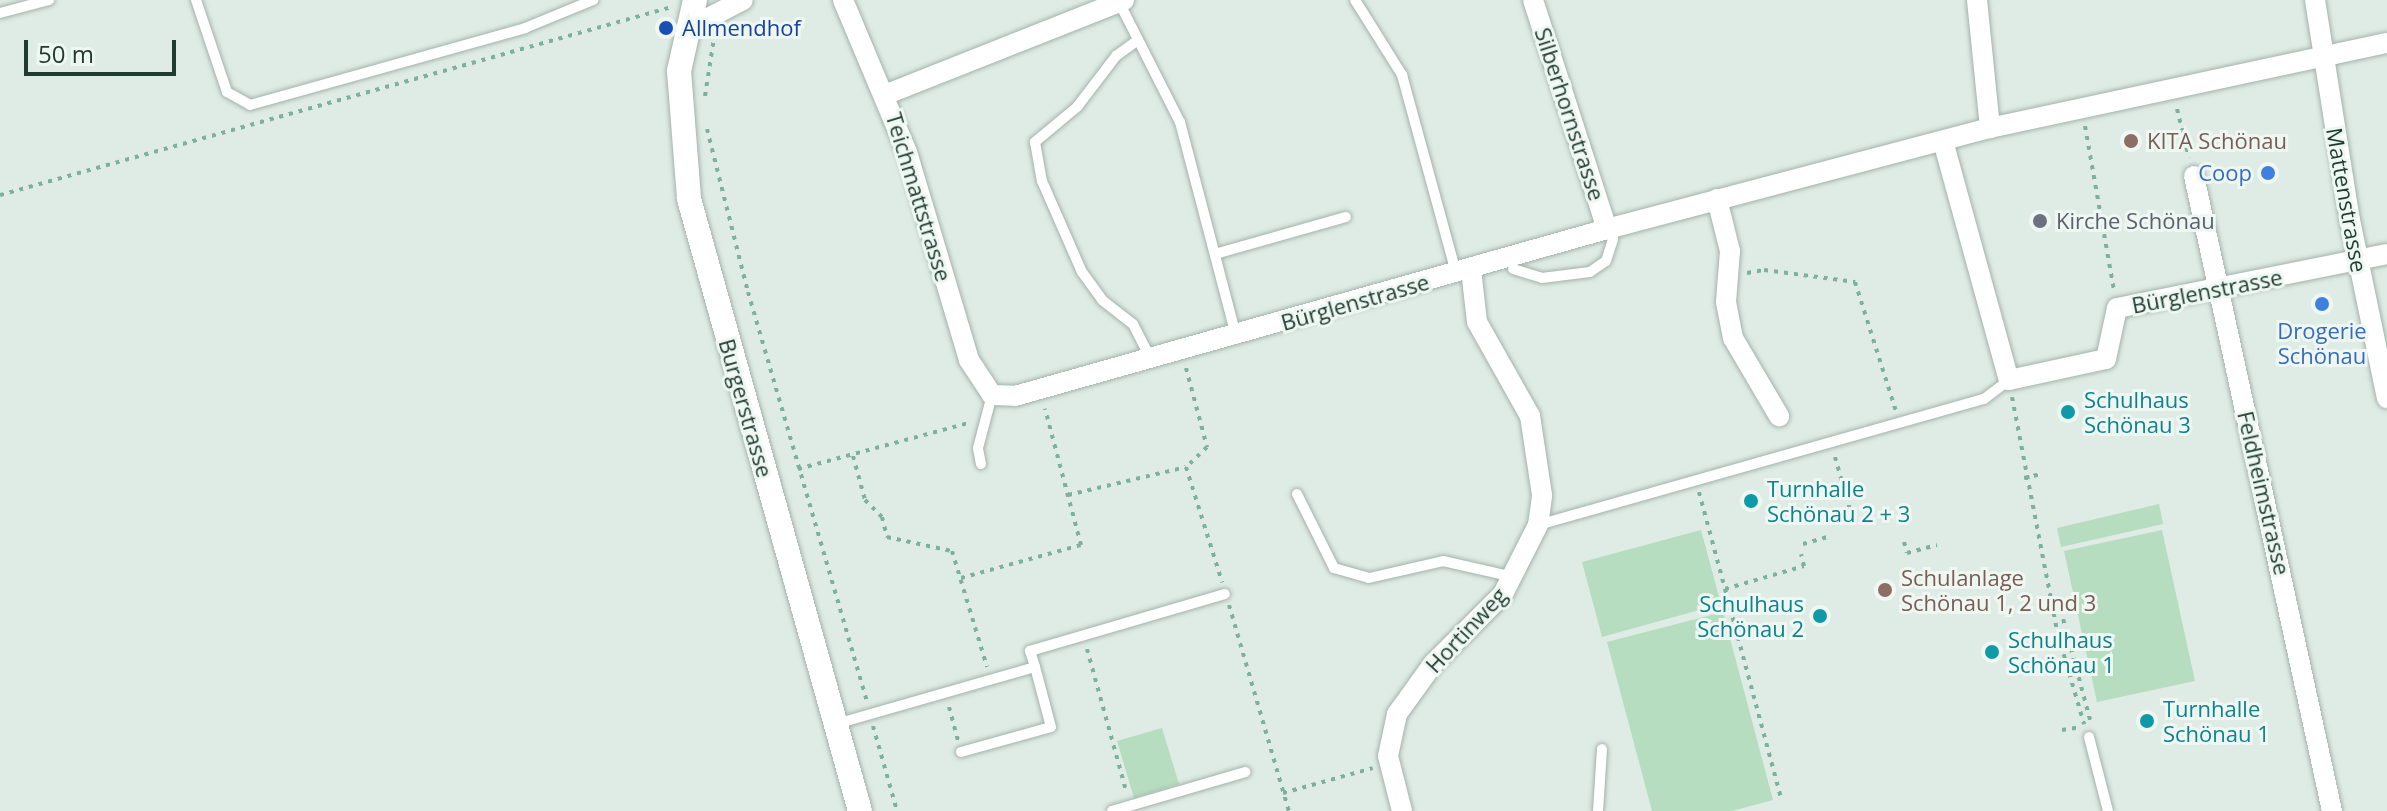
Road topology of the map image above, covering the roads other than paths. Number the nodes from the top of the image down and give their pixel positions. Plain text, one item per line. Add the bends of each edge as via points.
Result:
1 (49, 0) edge
2 (196, 0) edge
3 (593, 0) edge
4 (695, 0) edge
5 (743, 0) edge
6 (843, 0) edge
7 (1355, 0) edge
8 (1533, 0) edge
9 (1977, 0) edge
10 (2315, 0) edge
11 (1122, 1) edge
12 (0, 13) edge
13 (685, 30) junction
14 (1138, 40) junction
15 (2387, 43) edge
16 (2321, 54) junction
17 (887, 94) junction
18 (1990, 128) junction
19 (1943, 141) junction
20 (2194, 176) road end
21 (1717, 199) junction
22 (1346, 217) dead end
23 (1607, 229) junction
24 (1215, 254) junction
25 (2387, 254) edge
26 (2358, 261) junction
27 (1513, 269) dead end
28 (1464, 271) junction
29 (2221, 289) junction
30 (1236, 335) junction
31 (1151, 359) junction
32 (2009, 380) junction
33 (992, 395) junction
34 (2387, 398) edge
35 (1779, 416) dead end
36 (981, 464) dead end
37 (1297, 494) dead end
38 (1538, 525) junction
39 (1514, 577) junction
40 (1225, 594) road end
41 (1035, 667) junction
42 (836, 724) junction
43 (2089, 737) road end
44 (1602, 749) dead end
45 (961, 752) road end
46 (1245, 772) dead end
47 (860, 811) edge
48 (1112, 811) edge
49 (1402, 811) edge
50 (1598, 811) edge
51 (2108, 811) edge
52 (2332, 811) edge

1 - 12 lane
2 - 3 lane via 227,92 250,105 525,28
4 - 13 main road, Burgerstrasse
5 - 13 street
6 - 17 street, Teichmattstrasse
7 - 28 lane via 1402,75
8 - 23 street, Silberhornstrasse
9 - 18 street
10 - 16 street, Mattenstrasse
11 - 14 lane
11 - 17 street
13 - 42 main road, Burgerstrasse via 679,99 689,199
14 - 24 lane via 1180,122
14 - 31 lane via 1116,56 1077,107 1035,142 1042,181 1082,272 1102,300 1133,324
15 - 16 street, Bürglenstrasse
16 - 18 street, Bürglenstrasse
16 - 26 street, Mattenstrasse
17 - 33 street, Teichmattstrasse via 969,360
18 - 19 street, Bürglenstrasse
19 - 21 street, Bürglenstrasse
19 - 32 street
20 - 29 street, Feldheimstrasse
21 - 23 street, Bürglenstrasse
21 - 35 street via 1730,251 1733,338
22 - 24 lane
23 - 27 lane via 1613,239 1606,261 1590,272 1542,278
23 - 28 street, Bürglenstrasse
24 - 30 lane
25 - 26 street, Bürglenstrasse
26 - 29 street, Bürglenstrasse
26 - 34 street, Mattenstrasse
28 - 30 street, Bürglenstrasse
28 - 38 street, Hortinweg via 1477,322 1520,394 1537,441 1542,472
29 - 32 street, Bürglenstrasse via 2117,308 2106,359
29 - 52 street, Feldheimstrasse
30 - 31 street, Bürglenstrasse
31 - 33 street, Bürglenstrasse via 1040,391
32 - 38 lane via 1984,399
33 - 36 lane via 978,448
37 - 39 lane via 1334,568 1369,578 1443,561
38 - 39 street, Hortinweg
39 - 49 street, Hortinweg via 1491,610 1408,693 1390,733 1389,764
40 - 41 lane via 1030,651
41 - 42 lane
41 - 45 lane via 1051,727
42 - 47 main road, Burgerstrasse
43 - 51 lane
44 - 50 lane
46 - 48 lane

